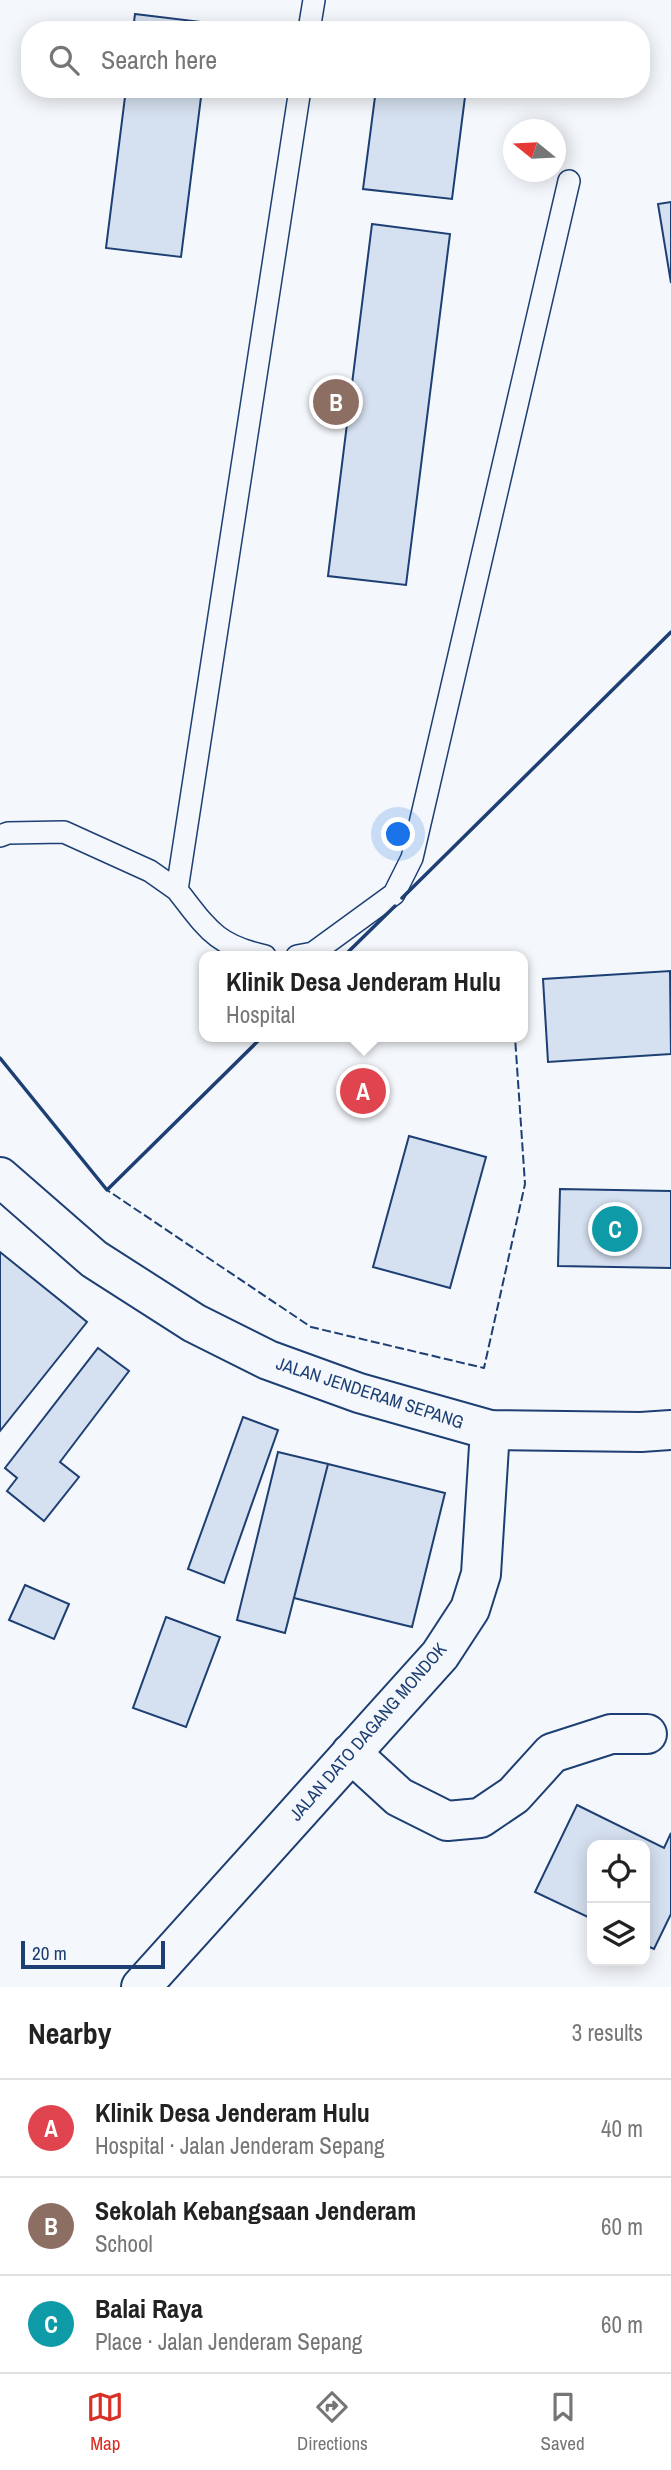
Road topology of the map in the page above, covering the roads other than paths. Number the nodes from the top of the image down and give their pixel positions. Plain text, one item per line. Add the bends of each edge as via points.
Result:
1 (314, 0) edge
2 (310, 21) edge
3 (299, 98) edge
4 (569, 181) dead end
5 (0, 836) edge
6 (177, 890) junction
7 (243, 951) edge
8 (316, 951) edge
9 (0, 1177) edge
10 (491, 1430) junction
11 (671, 1430) edge
12 (647, 1734) dead end
13 (351, 1754) junction
14 (141, 1987) edge

1 - 2 lane
3 - 6 lane
4 - 8 lane via 412,858 394,894
5 - 6 lane via 64,832 150,871
6 - 7 lane via 215,937
9 - 10 street, JALAN JENDERAM SEPANG via 94,1259 194,1323 268,1360 333,1384
10 - 11 street, JALAN JENDERAM SEPANG
10 - 13 street, JALAN DATO DAGANG MONDOK via 481,1574 470,1609 440,1655
12 - 13 street via 611,1734 552,1753 514,1795 480,1818 447,1821 398,1797
13 - 14 street, JALAN DATO DAGANG MONDOK

